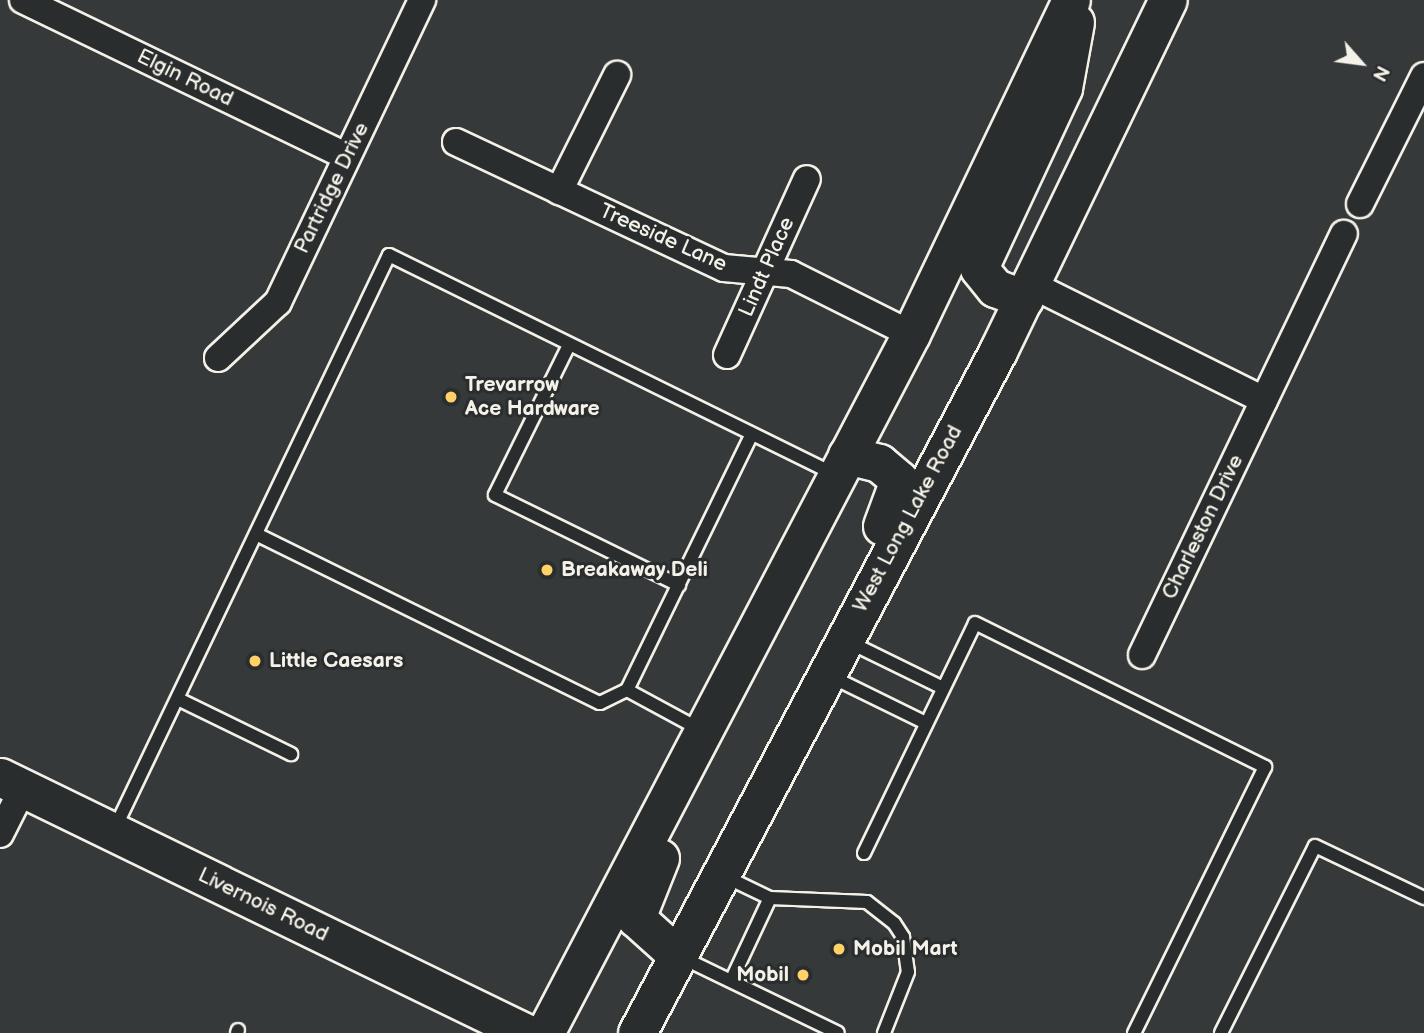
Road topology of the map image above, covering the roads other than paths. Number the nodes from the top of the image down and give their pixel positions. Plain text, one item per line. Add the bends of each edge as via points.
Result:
1 (23, 0) edge
2 (422, 0) edge
3 (1071, 0) edge
4 (1079, 0) edge
5 (1168, 0) edge
6 (617, 75) dead end
7 (1424, 76) edge
8 (456, 142) dead end
9 (346, 156) junction
10 (807, 178) dead end
11 (559, 191) junction
12 (1360, 204) dead end
13 (1344, 234) dead end
14 (767, 269) junction
15 (1028, 292) junction
16 (911, 334) junction
17 (569, 345) junction
18 (727, 355) dead end
19 (218, 358) dead end
20 (1264, 400) junction
21 (751, 436) junction
22 (841, 465) junction
23 (256, 534) junction
24 (679, 584) junction
25 (751, 634) junction
26 (845, 639) junction
27 (1142, 655) dead end
28 (827, 674) junction
29 (943, 688) junction
30 (627, 690) junction
31 (178, 699) junction
32 (926, 723) junction
33 (701, 730) junction
34 (291, 754) dead end
35 (11, 782) edge
36 (113, 832) junction
37 (0, 834) edge
38 (864, 853) dead end
39 (725, 864) junction
40 (770, 898) junction
41 (1424, 898) edge
42 (677, 955) junction
43 (732, 979) junction
44 (526, 1033) edge
45 (545, 1033) edge
46 (637, 1033) edge
47 (838, 1033) edge
48 (884, 1033) edge
49 (1134, 1033) edge
50 (1221, 1033) edge

1 - 9 street, Elgin Road
2 - 9 street, Partridge Drive
3 - 16 main road
4 - 15 main road via 1063,88 979,268 995,288
5 - 15 main road, West Long Lake Road
6 - 11 street
7 - 12 street
8 - 11 street, Treeside Lane
9 - 19 street, Partridge Drive via 278,302
10 - 14 street, Lindt Place
11 - 14 street, Treeside Lane via 724,268
13 - 20 street, Charleston Drive
14 - 16 street, Treeside Lane via 791,274
14 - 18 street, Lindt Place
15 - 20 street
15 - 26 main road, West Long Lake Road
16 - 22 main road
17 - 21 lane
17 - 23 lane via 389,255
17 - 24 lane via 495,495
20 - 27 street, Charleston Drive
21 - 22 lane
21 - 24 lane
22 - 25 main road
22 - 39 main road via 891,469 899,480 898,496 737,802
23 - 30 lane via 600,703
23 - 31 lane
24 - 30 lane
25 - 33 main road
25 - 42 main road via 720,739 639,900 636,918 644,931
26 - 28 main road, West Long Lake Road
26 - 29 lane
28 - 32 lane
28 - 39 main road, West Long Lake Road
29 - 32 lane
29 - 49 lane via 975,623 1265,767
30 - 33 lane
31 - 34 lane
31 - 36 lane
32 - 38 lane
33 - 45 main road
35 - 36 main road, Livernois Road
35 - 37 street
36 - 44 main road, Livernois Road
39 - 40 lane
39 - 42 main road, West Long Lake Road
40 - 43 lane
40 - 48 lane via 867,902 894,923 904,937 908,972
41 - 50 lane via 1315,846
42 - 43 lane
42 - 46 main road, West Long Lake Road
43 - 47 lane

